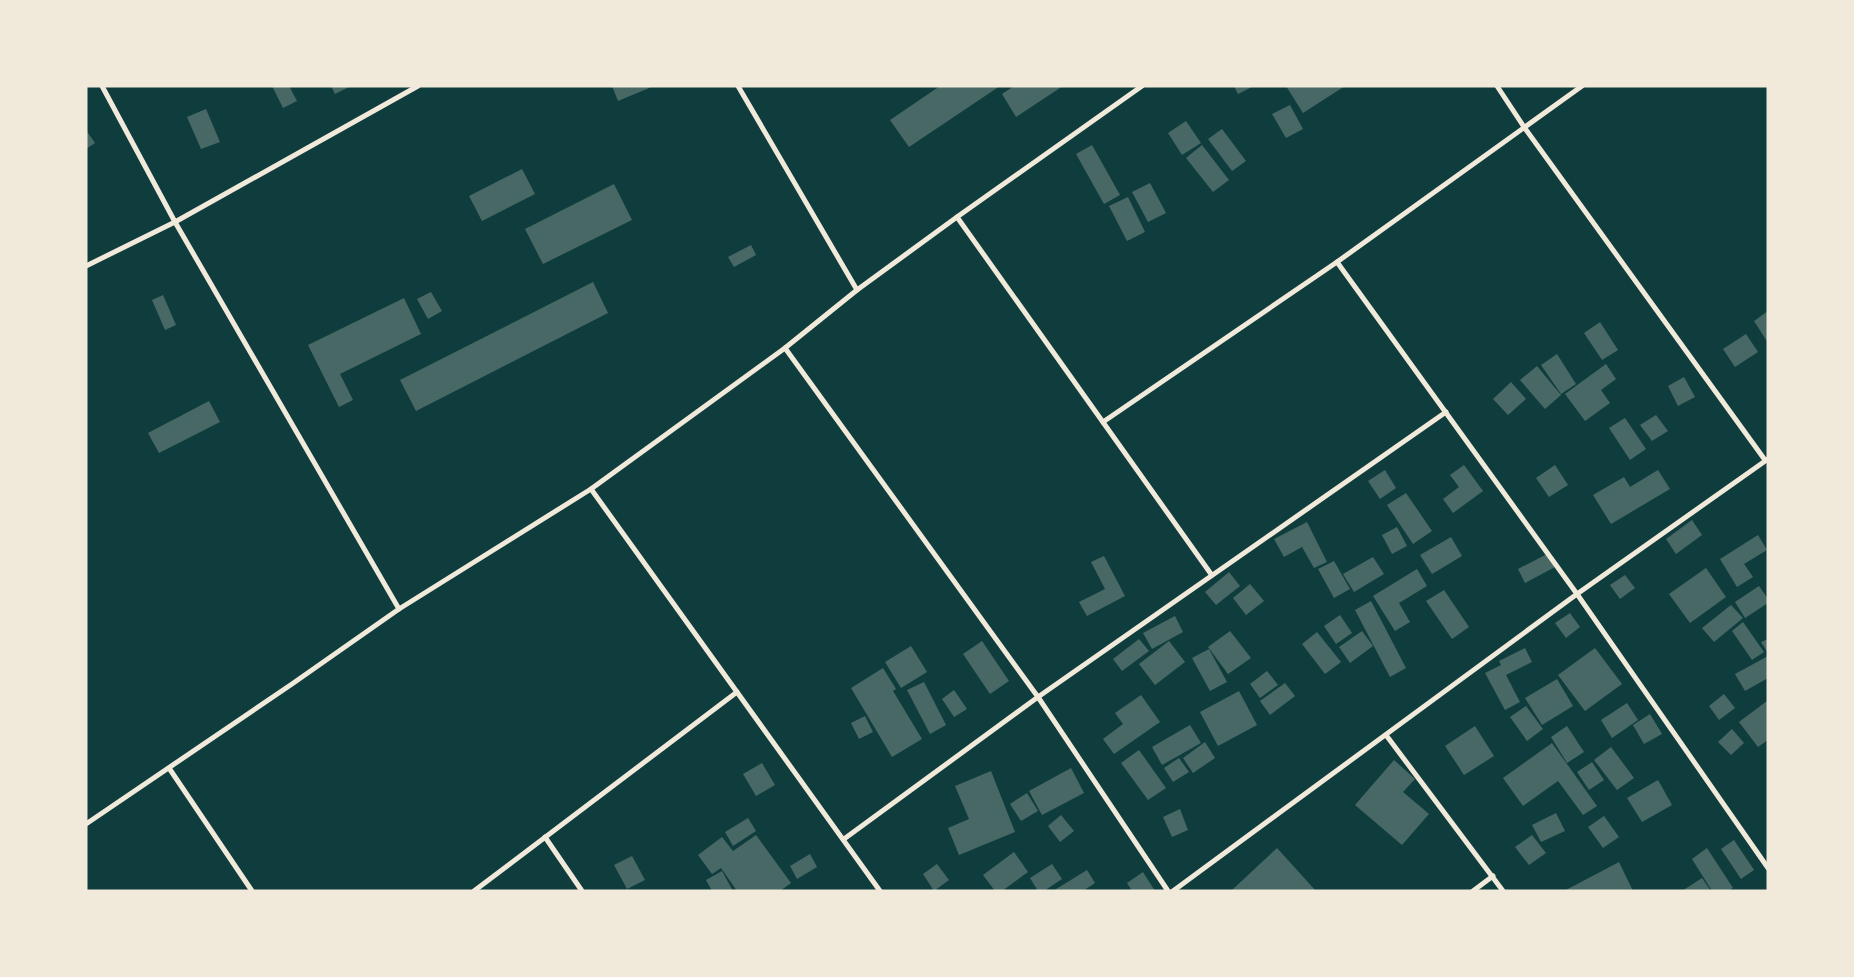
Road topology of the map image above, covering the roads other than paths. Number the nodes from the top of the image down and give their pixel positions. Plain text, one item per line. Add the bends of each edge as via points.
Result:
1 (102, 86) edge
2 (418, 86) edge
3 (738, 86) edge
4 (1142, 86) edge
5 (1497, 86) edge
6 (1582, 86) edge
7 (1524, 127) junction
8 (956, 217) junction
9 (175, 222) junction
10 (1337, 262) junction
11 (86, 266) edge
12 (857, 290) junction
13 (785, 348) junction
14 (1446, 412) junction
15 (1103, 422) junction
16 (1767, 460) edge
17 (591, 489) junction
18 (1211, 574) junction
19 (1578, 594) junction
20 (399, 609) junction
21 (737, 692) junction
22 (1038, 696) junction
23 (1386, 735) junction
24 (169, 768) junction
25 (86, 824) edge
26 (545, 837) junction
27 (844, 839) junction
28 (1768, 868) edge
29 (1492, 876) junction
30 (252, 891) edge
31 (474, 891) edge
32 (582, 891) edge
33 (880, 891) edge
34 (1168, 891) edge
35 (1173, 891) edge
36 (1473, 891) edge
37 (1503, 891) edge

1 - 9 street
2 - 9 street
3 - 12 street
4 - 8 street
5 - 7 street
6 - 7 street
7 - 10 street
7 - 16 street
8 - 12 street
8 - 15 street
9 - 11 street
9 - 20 street
10 - 14 street
10 - 15 street
12 - 13 street
13 - 17 street
13 - 22 street
14 - 18 street
14 - 19 street
15 - 18 street
16 - 19 street
17 - 20 street
17 - 21 street
18 - 22 street
19 - 23 street
19 - 28 street
20 - 24 street
21 - 26 street
21 - 27 street
22 - 27 street
22 - 34 street
23 - 29 street
23 - 35 street
24 - 25 street
24 - 30 street
26 - 31 street
26 - 32 street
27 - 33 street
29 - 36 street
29 - 37 street

